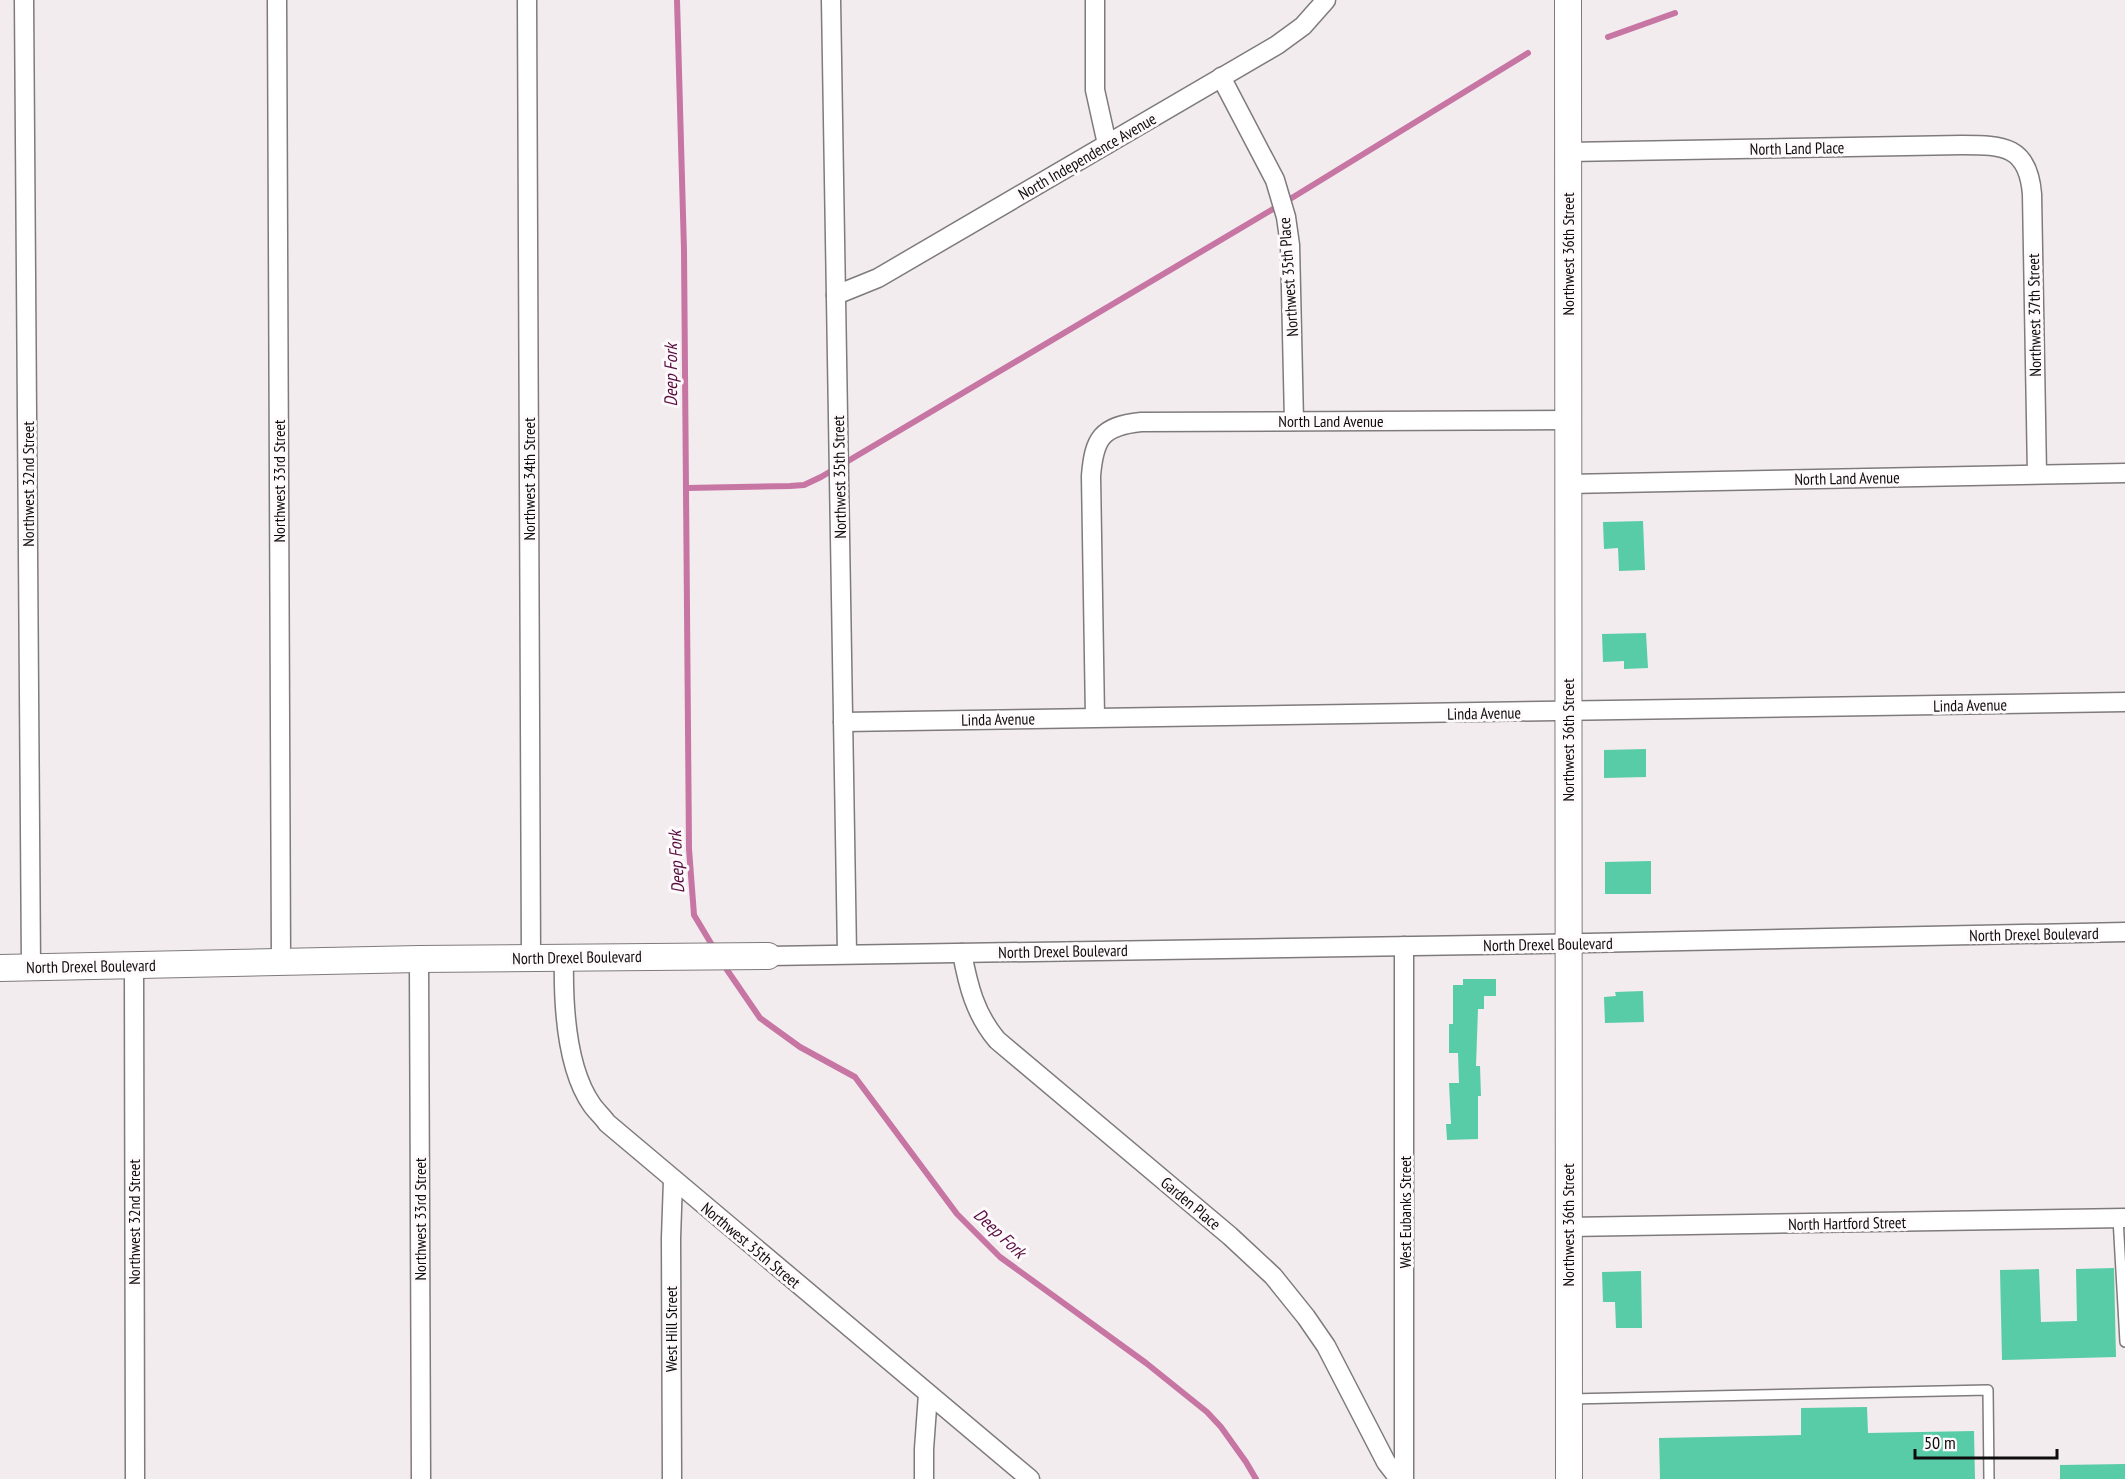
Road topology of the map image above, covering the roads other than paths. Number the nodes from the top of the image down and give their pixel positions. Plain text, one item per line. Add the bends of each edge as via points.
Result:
1 (24, 0) edge
2 (277, 0) edge
3 (527, 0) edge
4 (831, 0) edge
5 (1095, 0) edge
6 (1326, 0) edge
7 (1568, 0) edge
8 (1221, 77) junction
9 (1107, 144) junction
10 (1568, 152) junction
11 (2022, 159) joint
12 (836, 295) junction
13 (1568, 420) junction
14 (1294, 421) junction
15 (2125, 473) edge
16 (2037, 474) junction
17 (1568, 484) junction
18 (2125, 702) edge
19 (1568, 711) junction
20 (1095, 717) junction
21 (843, 722) junction
22 (2125, 932) edge
23 (1569, 944) junction
24 (1404, 946) junction
25 (962, 953) junction
26 (847, 954) junction
27 (768, 956) joint
28 (531, 957) junction
29 (564, 957) junction
30 (419, 959) junction
31 (281, 962) junction
32 (134, 965) junction
33 (31, 967) junction
34 (0, 968) edge
35 (673, 1180) junction
36 (2121, 1218) edge
37 (1568, 1227) junction
38 (2125, 1342) edge
39 (928, 1394) junction
40 (1569, 1400) junction
41 (135, 1479) edge
42 (421, 1479) edge
43 (672, 1479) edge
44 (924, 1479) edge
45 (1030, 1479) edge
46 (1399, 1479) edge
47 (1404, 1479) edge
48 (1569, 1479) edge
49 (1989, 1479) edge

1 - 33 street, Northwest 32nd Street
2 - 31 street, Northwest 33rd Street
3 - 28 street, Northwest 34th Street
4 - 12 street, Northwest 35th Street
5 - 9 street via 1095,90
6 - 8 street, North Independence Avenue via 1303,26
7 - 10 main road, Northwest 36th Street
8 - 9 street, North Independence Avenue
8 - 14 street, Northwest 35th Place via 1276,184 1286,217
9 - 12 street, North Independence Avenue via 878,278
10 - 11 street, North Land Place via 1984,145 1999,147
10 - 13 main road, Northwest 36th Street
11 - 16 street, Northwest 37th Street via 2029,171 2032,194
12 - 21 street, Northwest 35th Street
13 - 14 street, North Land Avenue
13 - 17 main road, Northwest 36th Street
14 - 20 street, North Land Avenue via 1124,424 1098,440 1091,476
15 - 16 street, North Land Avenue
16 - 17 street, North Land Avenue
17 - 19 main road, Northwest 36th Street
18 - 19 street, Linda Avenue
19 - 20 street, Linda Avenue
19 - 23 main road, Northwest 36th Street
20 - 21 street, Linda Avenue
21 - 26 street, Northwest 35th Street
22 - 23 street, North Drexel Boulevard
23 - 24 street, North Drexel Boulevard
23 - 37 main road, Northwest 36th Street
24 - 25 street, North Drexel Boulevard
24 - 47 street, West Eubanks Street
25 - 26 street, North Drexel Boulevard
25 - 46 street, Garden Place via 978,1011 997,1040 1249,1252 1289,1294 1326,1346 1386,1462
26 - 27 street, North Drexel Boulevard
27 - 29 main road, North Drexel Boulevard
28 - 29 main road, North Drexel Boulevard
28 - 30 main road, North Drexel Boulevard
29 - 35 street, Northwest 35th Street via 570,1040 584,1089 608,1123
30 - 31 main road, North Drexel Boulevard
30 - 42 street, Northwest 33rd Street
31 - 32 main road, North Drexel Boulevard
32 - 33 main road, North Drexel Boulevard
32 - 41 street, Northwest 32nd Street
33 - 34 main road, North Drexel Boulevard
35 - 39 street, Northwest 35th Street
35 - 43 street, West Hill Street
36 - 37 street, North Hartford Street
36 - 38 lane
37 - 40 main road, Northwest 36th Street
39 - 44 street
39 - 45 street, Northwest 35th Street
40 - 48 main road, Northwest 36th Street
40 - 49 lane via 1988,1390

